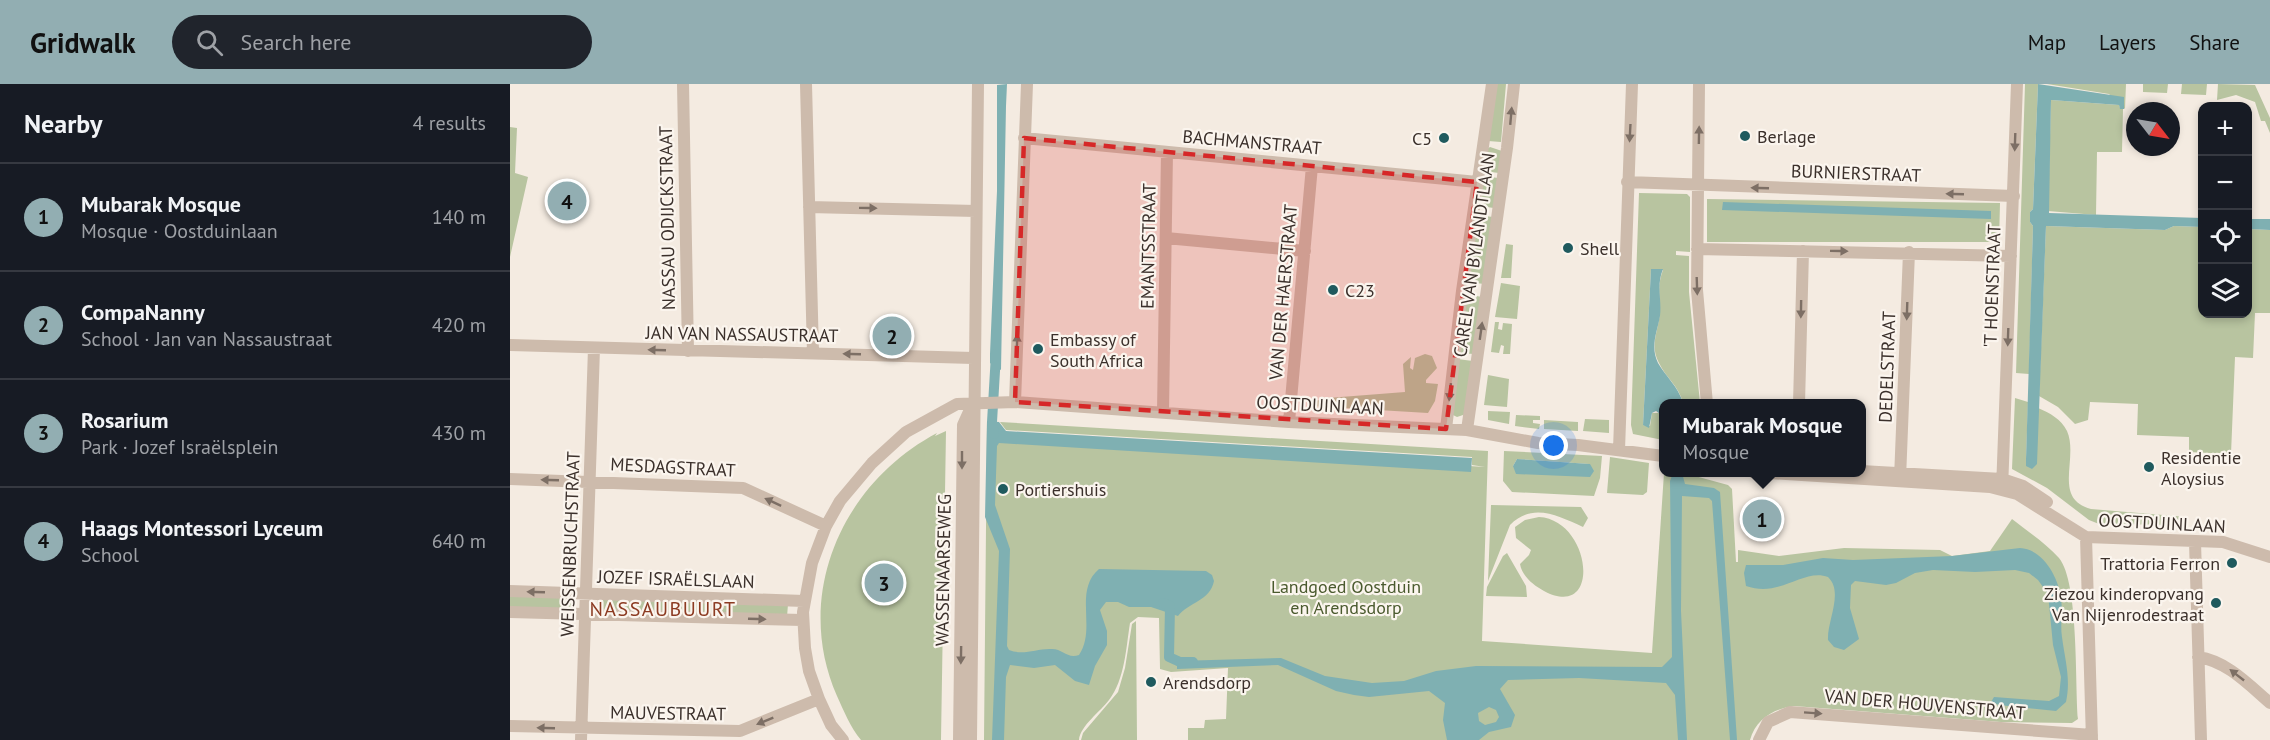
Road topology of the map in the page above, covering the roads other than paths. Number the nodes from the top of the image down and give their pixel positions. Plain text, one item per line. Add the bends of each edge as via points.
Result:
1 (683, 84) edge
2 (806, 84) edge
3 (978, 84) edge
4 (1027, 84) edge
5 (1492, 84) edge
6 (1514, 84) edge
7 (1632, 84) edge
8 (1699, 84) edge
9 (2017, 84) edge
10 (1024, 138) junction
11 (1167, 152) junction
12 (1312, 166) junction
13 (1477, 182) junction
14 (1627, 182) junction
15 (1698, 185) junction
16 (2014, 196) junction
17 (809, 207) junction
18 (976, 211) junction
19 (1166, 238) junction
20 (1697, 249) junction
21 (1305, 251) junction
22 (1803, 251) junction
23 (1909, 252) junction
24 (2011, 256) junction
25 (510, 345) edge
26 (594, 348) junction
27 (688, 351) junction
28 (813, 353) junction
29 (973, 358) junction
30 (1707, 399) edge
31 (1799, 399) edge
32 (1015, 402) junction
33 (973, 404) junction
34 (1163, 412) junction
35 (1289, 422) junction
36 (1446, 429) junction
37 (1467, 430) junction
38 (1619, 450) junction
39 (1659, 455) edge
40 (1866, 472) edge
41 (1866, 477) edge
42 (1900, 478) junction
43 (510, 479) edge
44 (590, 481) junction
45 (2002, 484) junction
46 (826, 526) junction
47 (2086, 537) junction
48 (2195, 542) junction
49 (2270, 556) edge
50 (510, 591) edge
51 (586, 594) junction
52 (804, 601) junction
53 (510, 612) edge
54 (586, 614) junction
55 (802, 620) junction
56 (2198, 657) junction
57 (819, 699) junction
58 (2270, 703) edge
59 (510, 726) edge
60 (581, 734) edge
61 (1760, 735) edge
62 (2001, 735) edge
63 (2092, 737) edge
64 (843, 740) edge
65 (959, 740) edge
66 (971, 740) edge
67 (2201, 740) edge

1 - 27 street, NASSAU ODIJCKSTRAAT
2 - 17 street
3 - 18 street, WASSENAARSEWEG
4 - 10 street
5 - 13 street, CAREL VAN BYLANDTLAAN
37 -> 6 street, CAREL VAN BYLANDTLAAN
7 -> 14 street
15 -> 8 street
9 -> 16 street, 'T HOENSTRAAT
10 - 11 street, BACHMANSTRAAT
32 -> 10 street
11 - 12 street, BACHMANSTRAAT
11 - 19 street, EMANTSSTRAAT
12 - 13 street, BACHMANSTRAAT
12 - 21 street, VAN DER HAERSTRAAT
13 -> 36 street, CAREL VAN BYLANDTLAAN
14 - 15 street, BURNIERSTRAAT
14 - 38 street
16 -> 15 street, BURNIERSTRAAT
15 - 20 street
16 - 24 street, 'T HOENSTRAAT
17 -> 18 street
17 - 28 street
18 - 29 street, WASSENAARSEWEG
19 - 21 street
19 - 34 street, EMANTSSTRAAT
20 - 22 street
20 -> 30 street
21 - 35 street, VAN DER HAERSTRAAT
22 -> 23 street
22 -> 31 street
23 - 24 street
23 -> 42 street, DEDELSTRAAT
24 -> 45 street, 'T HOENSTRAAT
25 - 26 street, JAN VAN NASSAUSTRAAT
27 -> 26 street, JAN VAN NASSAUSTRAAT
26 - 44 street, WEISSENBRUCHSTRAAT
27 - 28 street, JAN VAN NASSAUSTRAAT
29 -> 28 street, JAN VAN NASSAUSTRAAT
29 - 33 street, WASSENAARSEWEG
32 - 33 street, OOSTDUINLAAN
32 - 34 street, OOSTDUINLAAN
33 - 46 street, OOSTDUINLAAN via 957,404 937,413 893,442 852,486
33 -> 65 street, WASSENAARSEWEG via 963,425
33 - 66 street, WASSENAARSEWEG via 976,424
34 - 35 street, OOSTDUINLAAN
35 - 36 street, OOSTDUINLAAN
36 - 37 street, OOSTDUINLAAN
37 - 38 street, OOSTDUINLAAN via 1538,443
38 - 39 street, OOSTDUINLAAN
40 - 42 street, OOSTDUINLAAN
41 - 42 street, OOSTDUINLAAN
42 - 45 street, OOSTDUINLAAN
44 -> 43 street, MESDAGSTRAAT
46 -> 44 street, MESDAGSTRAAT via 743,488
44 - 51 street, WEISSENBRUCHSTRAAT
45 - 47 street, OOSTDUINLAAN via 2023,486 2059,511
46 - 52 street, OOSTDUINLAAN via 812,563
47 - 48 street, OOSTDUINLAAN
47 - 63 street
48 - 49 street, OOSTDUINLAAN via 2223,542
48 - 56 street
51 -> 50 street, JOZEF ISRAËLSLAAN
51 - 52 street, JOZEF ISRAËLSLAAN
51 - 54 street, WEISSENBRUCHSTRAAT
52 - 55 street, OOSTDUINLAAN
53 - 54 street, JOZEF ISRAËLSLAAN
54 -> 55 street, JOZEF ISRAËLSLAAN
54 - 60 street, WEISSENBRUCHSTRAAT
55 - 57 street, OOSTDUINLAAN via 809,671
58 -> 56 street via 2233,671
56 - 67 street
57 -> 60 street, MAUVESTRAAT via 740,731
57 - 64 street, OOSTDUINLAAN
60 -> 59 street, MAUVESTRAAT
61 -> 62 street, VAN DER HOUVENSTRAAT via 1778,715 1790,712
62 - 63 street, VAN DER HOUVENSTRAAT

